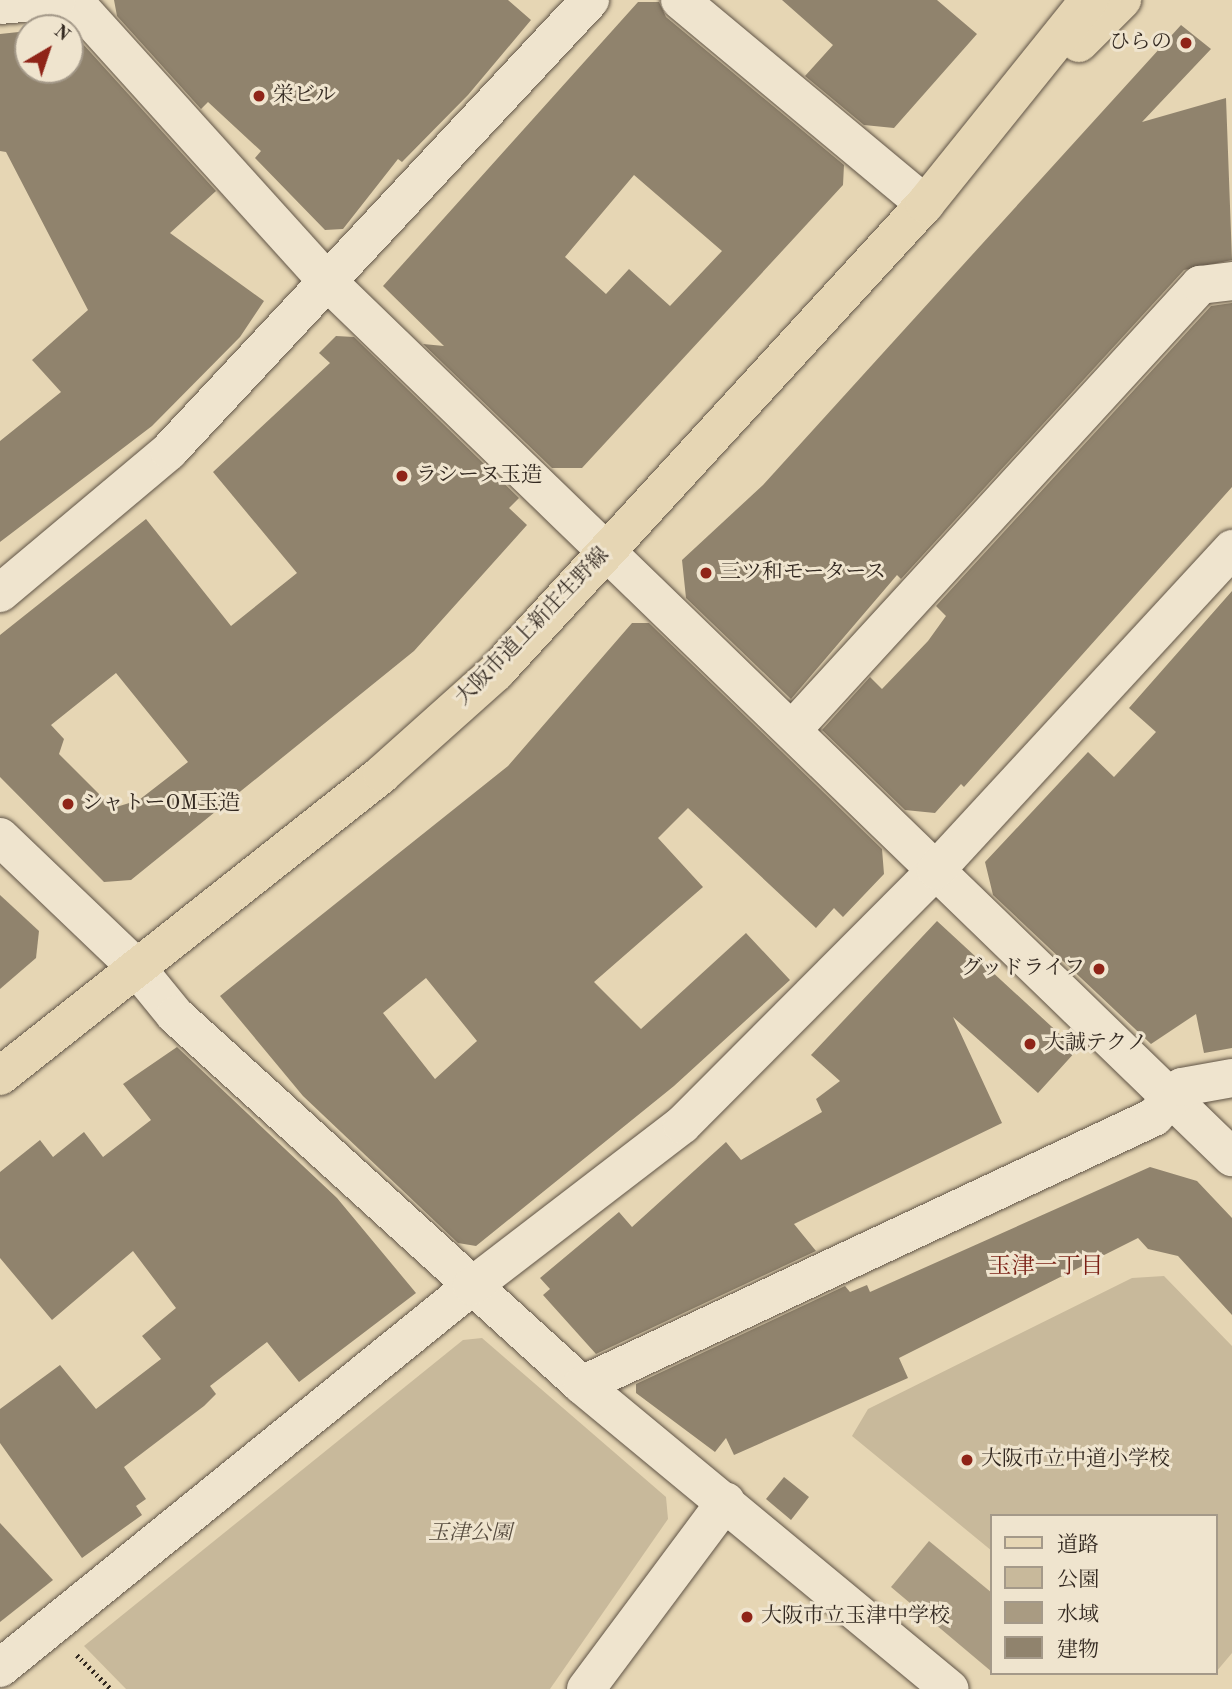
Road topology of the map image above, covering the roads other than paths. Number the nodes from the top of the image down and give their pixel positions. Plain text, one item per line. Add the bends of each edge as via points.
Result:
1 (57, 0) edge
2 (73, 0) edge
3 (590, 0) edge
4 (680, 0) edge
5 (1089, 0) edge
6 (1122, 0) edge
7 (0, 5) edge
8 (977, 145) junction
9 (925, 204) junction
10 (1232, 281) edge
11 (329, 284) junction
12 (608, 549) junction
13 (1232, 549) edge
14 (0, 593) edge
15 (792, 730) junction
16 (0, 837) edge
17 (936, 870) junction
18 (135, 966) junction
19 (0, 1076) edge
20 (1232, 1078) edge
21 (1172, 1098) junction
22 (1232, 1157) edge
23 (472, 1286) junction
24 (582, 1385) junction
25 (726, 1501) junction
26 (0, 1668) edge
27 (586, 1689) edge
28 (949, 1689) edge

1 - 7 street
2 - 11 street
3 - 11 street
4 - 9 street
5 - 8 main road, 大阪市道上新庄生野線
6 - 8 main road, 大阪市道上新庄生野線
8 - 9 main road, 大阪市道上新庄生野線
9 - 12 main road, 大阪市道上新庄生野線
10 - 15 street via 1200,285
11 - 12 street
11 - 14 street via 169,451
12 - 15 street
12 - 18 main road, 大阪市道上新庄生野線 via 496,672 383,774
13 - 17 street
15 - 17 street
16 - 18 street
17 - 21 street
17 - 23 street via 682,1125
18 - 19 main road, 大阪市道上新庄生野線
18 - 23 street via 175,1015
20 - 21 street via 1182,1087
21 - 22 street
21 - 24 street via 1154,1117
23 - 24 street
23 - 26 street
24 - 25 street
25 - 27 street
25 - 28 street

